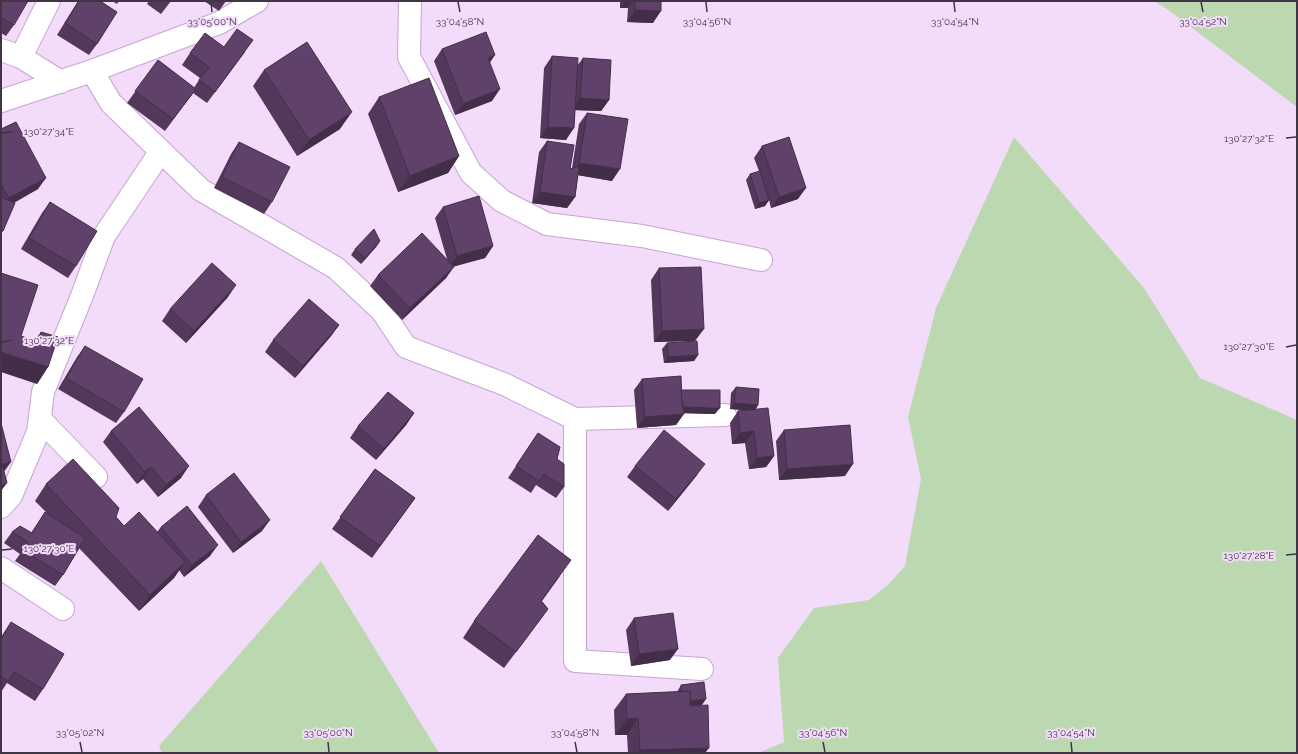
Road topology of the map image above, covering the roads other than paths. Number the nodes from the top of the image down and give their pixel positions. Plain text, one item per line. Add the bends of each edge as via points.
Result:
1 (49, 1) edge
2 (257, 1) edge
3 (410, 1) edge
4 (1, 50) edge
5 (22, 57) junction
6 (92, 71) junction
7 (61, 82) junction
8 (1, 101) edge
9 (161, 151) junction
10 (761, 260) dead end
11 (726, 415) dead end
12 (40, 419) junction
13 (575, 419) junction
14 (96, 477) dead end
15 (1, 507) edge
16 (1, 568) edge
17 (63, 609) dead end
18 (702, 668) dead end

1 - 5 street
2 - 6 street via 219,23
3 - 10 street via 409,57 471,173 502,201 547,224 642,236
4 - 5 street
5 - 7 street
6 - 7 street
6 - 9 street via 111,103
7 - 8 street
9 - 12 street via 104,236 44,392
9 - 13 street via 201,190 336,268 382,311 406,347 504,384
11 - 13 street
12 - 14 street
12 - 15 street via 38,432 11,496
13 - 18 street via 575,661
16 - 17 street

